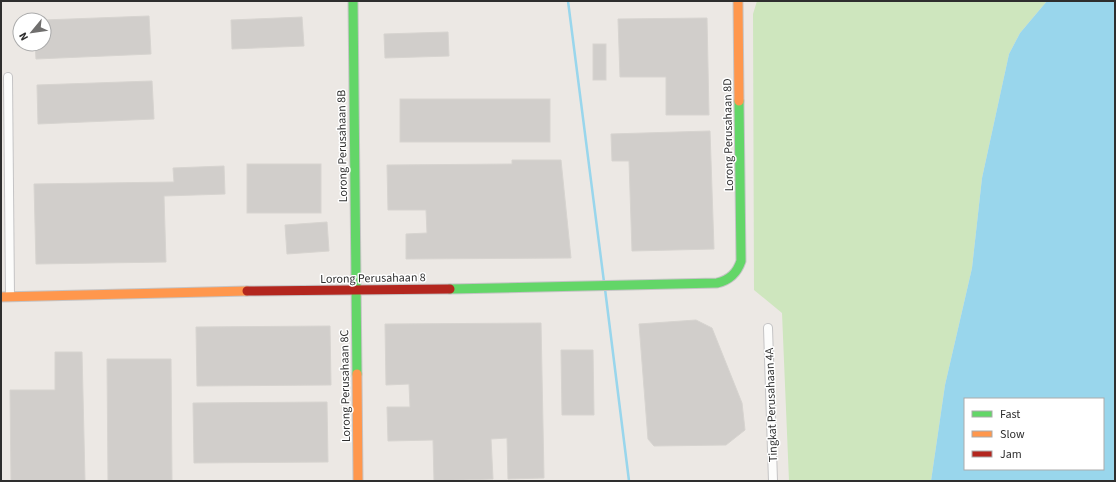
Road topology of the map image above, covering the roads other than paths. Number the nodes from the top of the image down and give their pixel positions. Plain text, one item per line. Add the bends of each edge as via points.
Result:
1 (352, 1) edge
2 (738, 1) edge
3 (8, 77) dead end
4 (739, 269) joint
5 (356, 290) junction
6 (6, 297) edge
7 (768, 328) dead end
8 (358, 481) edge
9 (773, 481) edge

1 - 5 street, Lorong Perusahaan 8B
2 - 4 street, Lorong Perusahaan 8D via 741,254
3 - 6 street
4 - 5 street, Lorong Perusahaan 8 via 726,281 717,284
5 - 6 street, Lorong Perusahaan 8
5 - 8 street, Lorong Perusahaan 8C
7 - 9 street, Tingkat Perusahaan 4A

